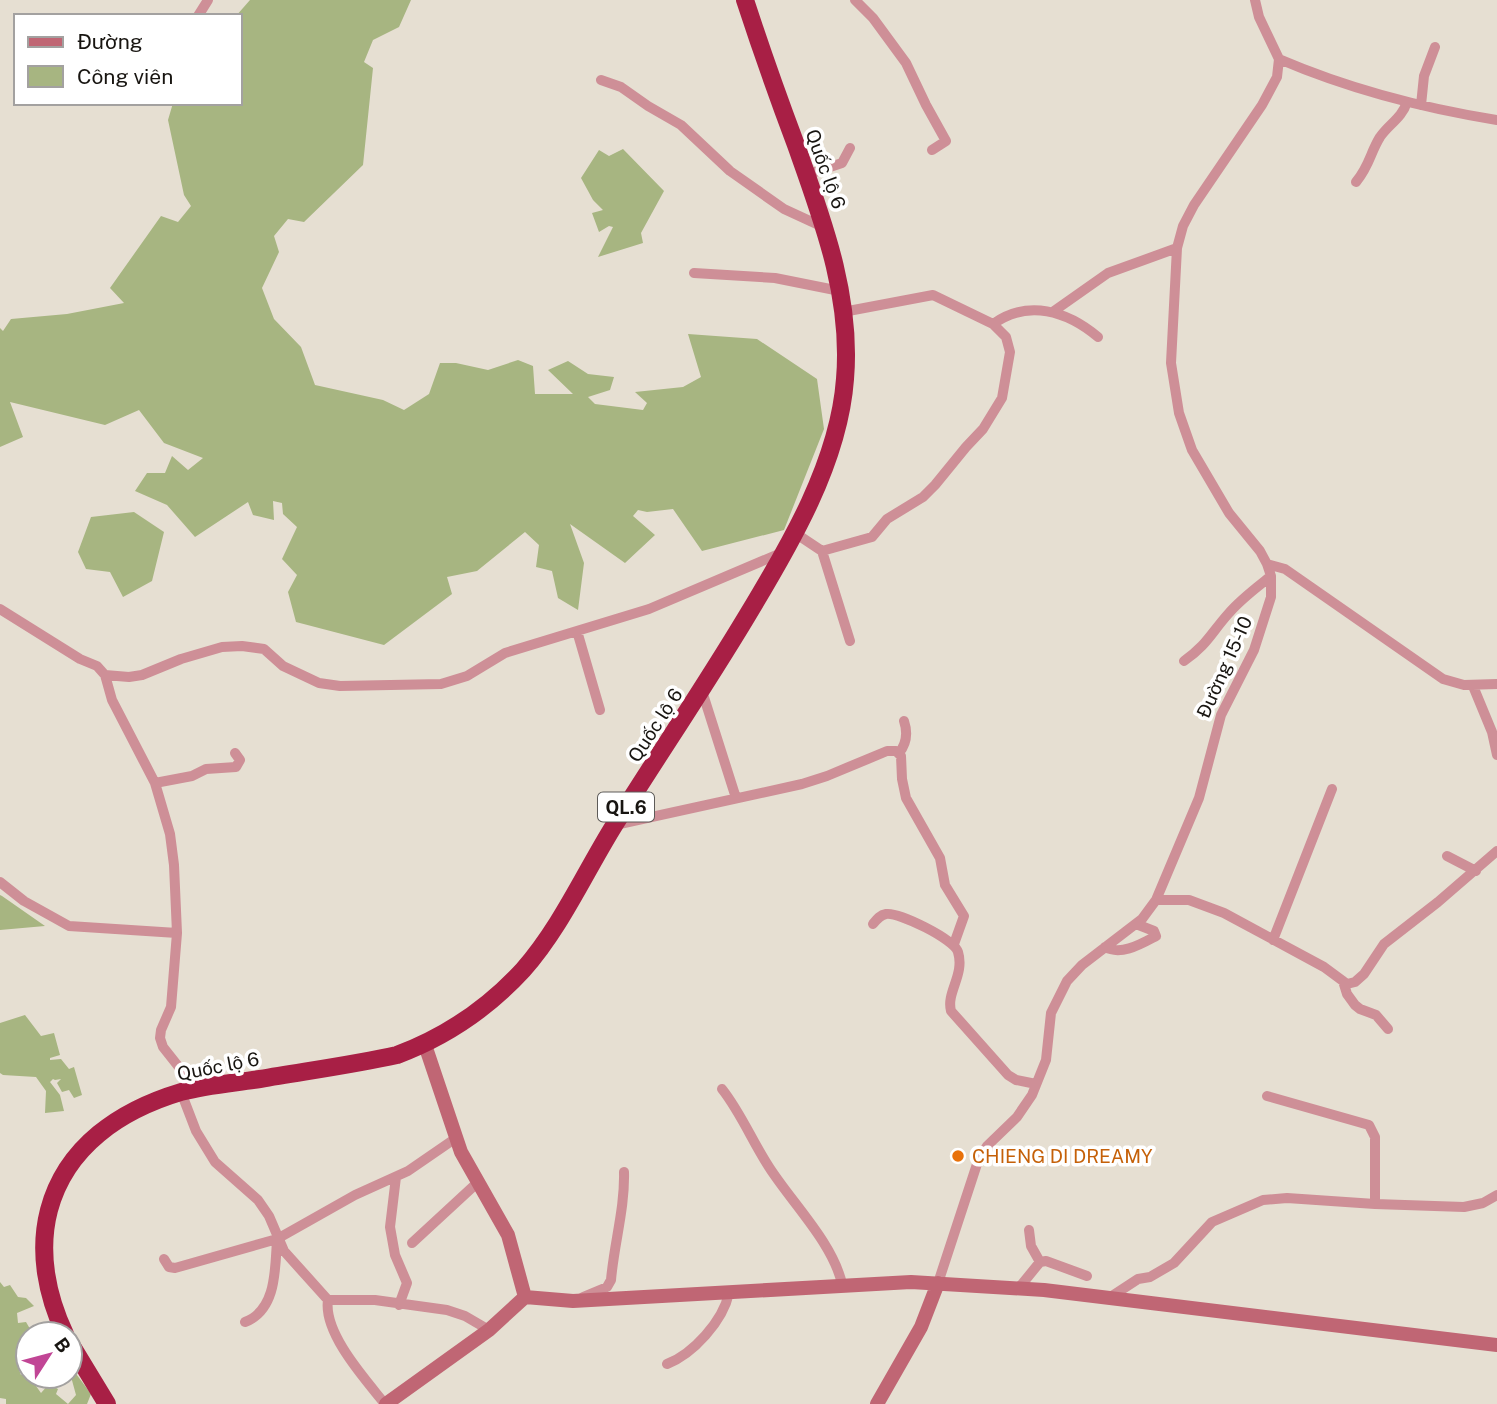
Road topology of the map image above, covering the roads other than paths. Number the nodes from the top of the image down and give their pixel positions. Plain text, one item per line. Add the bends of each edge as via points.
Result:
1 (744, 0) edge
2 (855, 0) edge
3 (1255, 0) edge
4 (1435, 47) dead end
5 (1279, 59) junction
6 (601, 80) dead end
7 (1407, 102) junction
8 (1421, 105) junction
9 (1497, 120) edge
10 (850, 148) dead end
11 (932, 150) dead end
12 (806, 175) junction
13 (1356, 182) dead end
14 (825, 228) junction
15 (1177, 248) junction
16 (694, 273) dead end
17 (840, 291) junction
18 (1054, 311) junction
19 (843, 313) junction
20 (993, 324) junction
21 (1098, 337) dead end
22 (795, 533) junction
23 (786, 551) junction
24 (822, 551) junction
25 (1267, 564) junction
26 (1271, 576) junction
27 (0, 609) edge
28 (577, 631) junction
29 (850, 641) dead end
30 (1184, 661) dead end
31 (105, 674) junction
32 (1497, 684) edge
33 (1473, 686) junction
34 (702, 691) junction
35 (600, 710) dead end
36 (904, 721) dead end
37 (235, 753) dead end
38 (899, 753) junction
39 (1497, 755) edge
40 (155, 783) junction
41 (1332, 789) dead end
42 (736, 798) junction
43 (615, 825) junction
44 (1497, 852) edge
45 (1447, 856) dead end
46 (1476, 871) junction
47 (0, 882) edge
48 (1156, 900) junction
49 (873, 924) dead end
50 (1136, 924) junction
51 (177, 933) junction
52 (1273, 940) junction
53 (954, 944) junction
54 (1105, 947) junction
55 (1343, 981) junction
56 (1388, 1030) dead end
57 (425, 1045) junction
58 (1036, 1084) junction
59 (722, 1089) dead end
60 (186, 1091) junction
61 (1266, 1096) dead end
62 (456, 1138) junction
63 (624, 1172) dead end
64 (396, 1177) junction
65 (477, 1183) junction
66 (1497, 1195) edge
67 (1375, 1204) junction
68 (1029, 1230) dead end
69 (277, 1239) junction
70 (412, 1242) dead end
71 (163, 1259) dead end
72 (1040, 1262) junction
73 (1087, 1276) dead end
74 (938, 1283) junction
75 (842, 1284) junction
76 (1018, 1289) junction
77 (729, 1293) junction
78 (525, 1297) junction
79 (1109, 1298) junction
80 (328, 1300) junction
81 (573, 1301) junction
82 (399, 1305) junction
83 (60, 1320) edge
84 (245, 1322) dead end
85 (489, 1330) junction
86 (1497, 1345) edge
87 (667, 1364) dead end
88 (84, 1366) edge
89 (107, 1404) edge
90 (385, 1404) edge
91 (877, 1404) edge

1 - 12 highway, Quốc lộ 6 / QL.6
2 - 11 street via 909,68 946,141
3 - 5 street
4 - 8 street via 1424,76
5 - 7 street via 1332,81
5 - 15 street, Đường 15-10 via 1271,90 1194,205
6 - 14 street via 621,87 681,125 730,171 785,209
7 - 8 street
7 - 13 street via 1379,139 1368,168
8 - 9 street
10 - 12 street via 842,163
12 - 14 highway, Quốc lộ 6 / QL.6
14 - 17 highway, Quốc lộ 6 / QL.6
15 - 18 street via 1108,273
15 - 25 street, Đường 15-10 via 1171,346 1178,413 1204,474
16 - 17 street via 775,278
17 - 19 highway, Quốc lộ 6 / QL.6
18 - 20 street via 1020,311
18 - 21 street
19 - 20 street via 929,295
19 - 22 highway, Quốc lộ 6 / QL.6 via 846,343 841,410
20 - 24 street via 1006,337 1010,352 1004,393 983,429 928,493 887,519 872,537
22 - 23 highway, Quốc lộ 6 / QL.6
22 - 24 street
23 - 28 street via 649,609
23 - 34 highway, Quốc lộ 6 / QL.6
24 - 29 street
25 - 26 street, Đường 15-10
25 - 33 street via 1285,569 1436,675
26 - 30 street via 1236,605 1204,646
26 - 48 street, Đường 15-10 via 1271,597 1261,632 1221,715 1199,798
27 - 31 street
28 - 31 street via 505,653 467,676 441,684 319,683 284,666 264,649 242,646 211,650 142,675
28 - 35 street
31 - 40 street via 112,700
32 - 33 street
33 - 39 street
34 - 42 street
34 - 43 highway, Quốc lộ 6 / QL.6
36 - 38 street via 906,735
37 - 40 street via 240,760 236,767 206,769
38 - 42 street via 887,751 819,779
38 - 53 street via 906,798 940,858 945,885 963,911
40 - 51 street via 172,848
41 - 52 street
42 - 43 street
43 - 57 highway, Quốc lộ 6 / QL.6 via 523,969 479,1010
44 - 46 street
45 - 46 street
46 - 55 street via 1384,944 1364,974 1351,984
47 - 51 street via 68,926
48 - 50 street, Đường 15-10
48 - 52 street via 1194,902
49 - 53 street via 880,916 891,914
50 - 54 street, Đường 15-10
50 - 54 street via 1156,936 1121,951
51 - 60 street via 171,1007 160,1038 182,1071
52 - 55 street
53 - 58 street via 960,969 951,1011 1008,1075
54 - 58 street, Đường 15-10 via 1076,970 1056,1000 1049,1020 1046,1060
55 - 56 street via 1355,1005 1376,1015
57 - 60 highway, Quốc lộ 6 / QL.6 via 373,1060
57 - 62 street
58 - 74 street, Đường 15-10 via 1017,1117 978,1161
59 - 75 street via 769,1167 832,1256
60 - 69 street via 196,1131 215,1162 258,1200
60 - 83 highway, Quốc lộ 6 / QL.6 via 120,1118 93,1138 66,1168 51,1200 44,1252
61 - 67 street via 1369,1125 1375,1138
62 - 64 street
62 - 65 street
63 - 81 street via 611,1280 603,1290
64 - 69 street
64 - 82 street via 390,1227 407,1283
65 - 70 street
65 - 78 street via 509,1235
66 - 67 street via 1464,1207
67 - 79 street via 1263,1200 1212,1222 1174,1263
68 - 72 street
69 - 71 street via 175,1268
69 - 80 street via 288,1258
69 - 84 street via 271,1292 260,1312
72 - 73 street
72 - 76 street
74 - 75 street
74 - 76 street
74 - 91 street via 920,1327
75 - 77 street
76 - 79 street
77 - 81 street
77 - 87 street via 727,1304 700,1342
78 - 81 street
78 - 85 street
79 - 86 street
80 - 82 street
80 - 90 street via 327,1310 341,1346
82 - 85 street via 452,1311
85 - 90 street
88 - 89 highway

